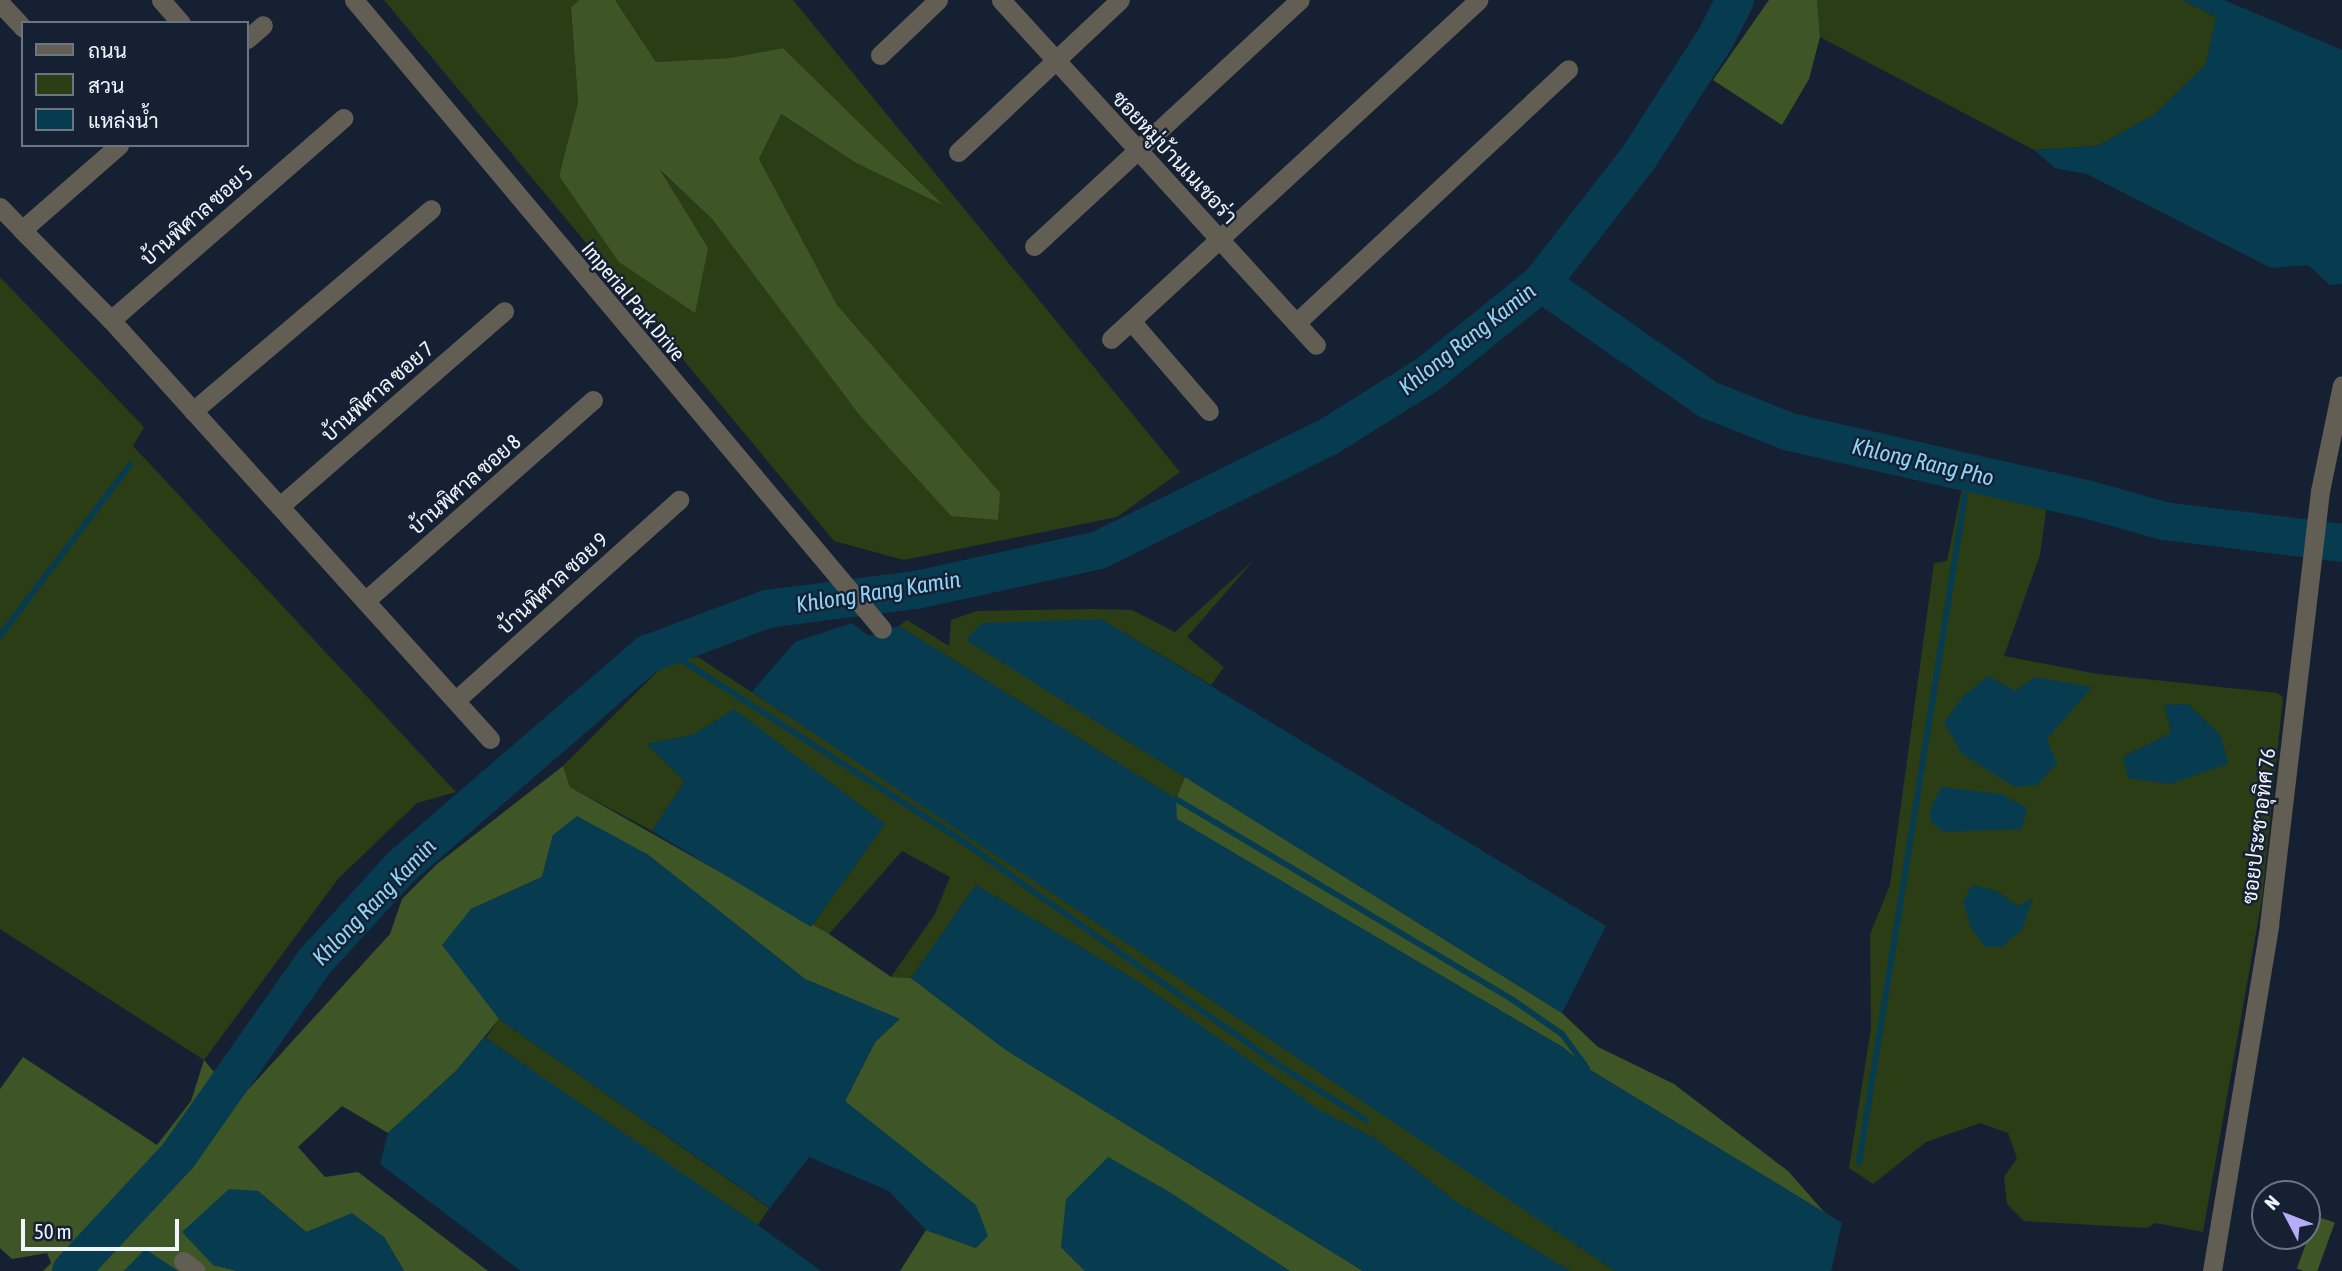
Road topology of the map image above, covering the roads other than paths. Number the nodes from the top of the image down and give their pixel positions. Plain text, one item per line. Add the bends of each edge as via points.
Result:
1 (161, 0) edge
2 (354, 0) edge
3 (938, 0) edge
4 (1001, 0) edge
5 (1120, 0) edge
6 (1300, 0) edge
7 (1478, 0) edge
8 (0, 2) edge
9 (179, 21) edge
10 (263, 25) dead end
11 (21, 26) edge
12 (248, 38) edge
13 (880, 55) dead end
14 (1057, 60) junction
15 (1569, 69) dead end
16 (343, 118) dead end
17 (117, 147) edge
18 (1138, 151) junction
19 (958, 152) dead end
20 (0, 207) edge
21 (431, 209) dead end
22 (22, 230) junction
23 (1220, 239) junction
24 (1034, 246) dead end
25 (504, 310) dead end
26 (111, 320) junction
27 (1130, 321) junction
28 (1296, 323) junction
29 (1111, 339) dead end
30 (1315, 345) dead end
31 (2342, 385) edge
32 (593, 400) dead end
33 (193, 411) junction
34 (1209, 411) dead end
35 (679, 500) dead end
36 (280, 506) junction
37 (365, 601) junction
38 (882, 629) dead end
39 (456, 701) junction
40 (490, 739) dead end
41 (2212, 1271) edge

1 - 9 street
2 - 38 street, Imperial Park Drive
3 - 13 street
4 - 14 street, ซอยหมู่บ้านเนเชอร่า
5 - 14 street
6 - 18 street
7 - 23 street
8 - 11 street
10 - 12 street
14 - 18 street, ซอยหมู่บ้านเนเชอร่า
14 - 19 street
15 - 28 street
16 - 26 street, บ้านพิศาล ซอย 5
17 - 22 street
18 - 23 street, ซอยหมู่บ้านเนเชอร่า
18 - 24 street
20 - 22 street
21 - 33 street
22 - 26 street
23 - 27 street
23 - 28 street, ซอยหมู่บ้านเนเชอร่า
25 - 36 street, บ้านพิศาล ซอย 7
26 - 33 street
27 - 29 street
27 - 34 street
28 - 30 street, ซอยหมู่บ้านเนเชอร่า
31 - 41 street, ซอยประชาอุทิศ 76 via 2320,491 2269,925
32 - 37 street, บ้านพิศาล ซอย 8
33 - 36 street
35 - 39 street, บ้านพิศาล ซอย 9
36 - 37 street
37 - 39 street
39 - 40 street

